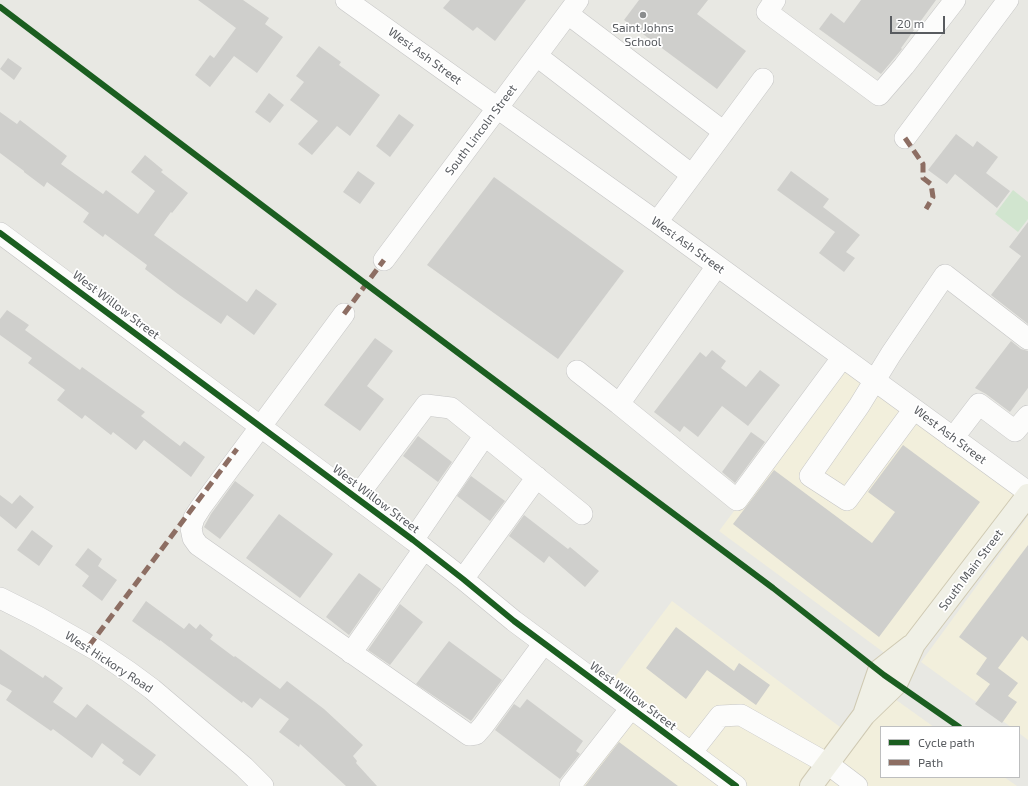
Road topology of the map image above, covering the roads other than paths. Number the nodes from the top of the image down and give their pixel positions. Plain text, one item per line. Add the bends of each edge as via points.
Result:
1 (346, 0) edge
2 (775, 0) edge
3 (955, 0) edge
4 (1008, 0) edge
5 (573, 7) edge
6 (537, 56) junction
7 (763, 79) dead end
8 (497, 108) junction
9 (724, 132) junction
10 (905, 138) dead end
11 (692, 175) junction
12 (656, 222) junction
13 (0, 233) edge
14 (384, 260) dead end
15 (717, 266) junction
16 (344, 314) dead end
17 (1028, 339) edge
18 (842, 358) junction
19 (576, 371) dead end
20 (875, 382) junction
21 (619, 404) junction
22 (914, 409) junction
23 (1028, 416) edge
24 (260, 426) junction
25 (485, 435) junction
26 (953, 438) junction
27 (537, 477) junction
28 (1028, 494) edge
29 (356, 498) junction
30 (582, 514) dead end
31 (418, 545) junction
32 (463, 579) junction
33 (0, 598) edge
34 (544, 643) junction
35 (351, 653) junction
36 (631, 708) junction
37 (692, 753) junction
38 (828, 764) junction
39 (263, 786) edge
40 (570, 786) edge
41 (736, 786) edge
42 (811, 786) edge
43 (857, 786) edge

1 - 8 street, West Ash Street
2 - 3 street via 767,12 879,94
4 - 10 street
5 - 6 street, South Lincoln Street
5 - 9 street
6 - 8 street, South Lincoln Street
6 - 11 street
7 - 9 street
8 - 12 street, West Ash Street
8 - 14 street, South Lincoln Street
9 - 11 street
11 - 12 street
12 - 15 street, West Ash Street
13 - 24 street, West Willow Street
15 - 18 street, West Ash Street
15 - 21 street
16 - 24 street
17 - 20 street via 945,275
18 - 20 street, West Ash Street
18 - 21 street via 737,500
19 - 21 street
20 - 22 street, West Ash Street
20 - 22 street via 810,476 847,500
22 - 26 street, West Ash Street
23 - 26 street via 1015,431 979,404
24 - 29 street, West Willow Street
24 - 35 street via 194,518 193,538 198,546
25 - 27 street
25 - 29 street via 451,408 426,405
25 - 31 street
26 - 28 street, West Ash Street
27 - 30 street
27 - 32 street
28 - 38 main road, South Main Street via 914,644 896,684 864,715
29 - 31 street, West Willow Street
31 - 32 street, West Willow Street
31 - 35 street
32 - 34 street, West Willow Street
33 - 39 street, West Hickory Road via 38,617 129,672 244,767
34 - 35 street via 483,726 476,734 469,735
34 - 36 street, West Willow Street
36 - 37 street, West Willow Street
36 - 40 street
37 - 38 street via 720,716 741,715
37 - 41 street, West Willow Street
38 - 42 main road, South Main Street
38 - 43 street

